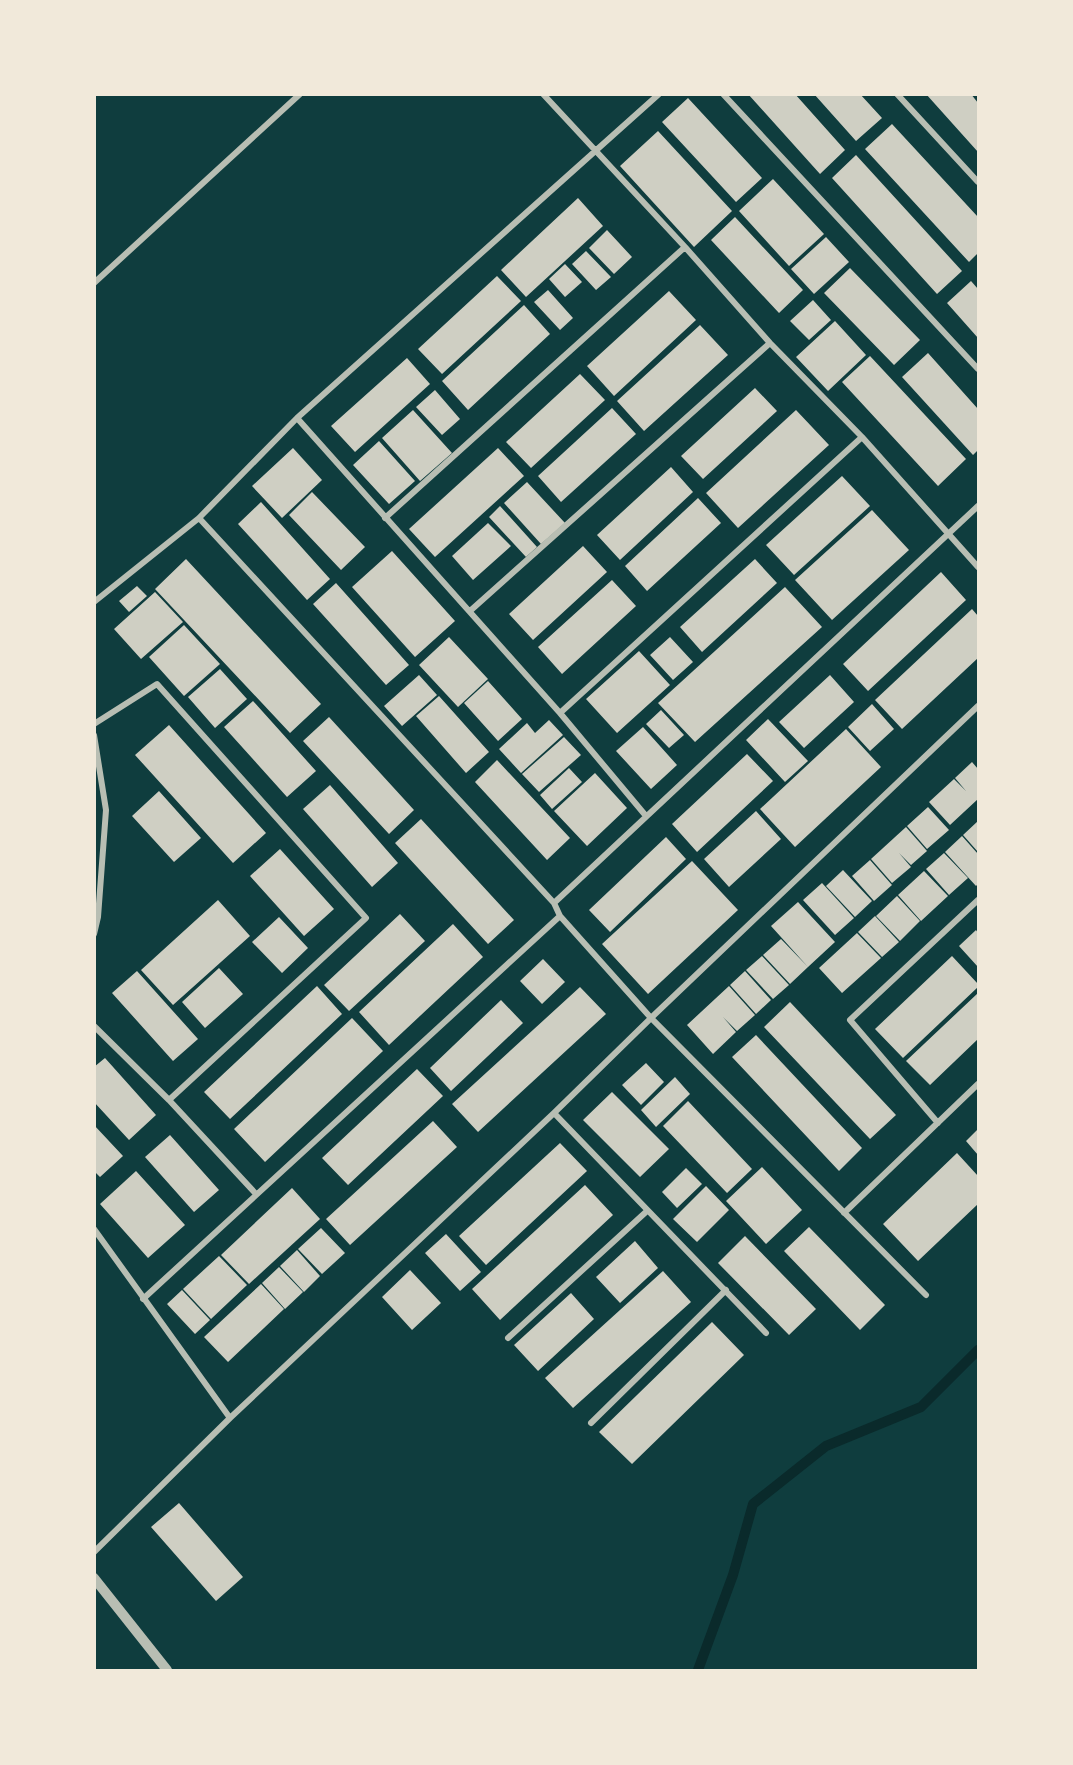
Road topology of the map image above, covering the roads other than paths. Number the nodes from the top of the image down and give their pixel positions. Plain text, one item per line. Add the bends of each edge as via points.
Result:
1 (300, 94) edge
2 (543, 94) edge
3 (659, 94) edge
4 (723, 94) edge
5 (897, 94) edge
6 (596, 152) junction
7 (978, 182) edge
8 (685, 246) junction
9 (94, 283) edge
10 (770, 343) junction
11 (978, 369) edge
12 (297, 418) junction
13 (862, 438) junction
14 (978, 506) edge
15 (199, 518) junction
16 (385, 518) junction
17 (947, 534) junction
18 (978, 567) edge
19 (94, 602) edge
20 (470, 611) junction
21 (978, 706) edge
22 (560, 713) junction
23 (94, 724) edge
24 (94, 735) edge
25 (646, 816) junction
26 (978, 900) edge
27 (554, 903) junction
28 (560, 916) junction
29 (94, 934) edge
30 (651, 1018) junction
31 (94, 1026) edge
32 (978, 1084) edge
33 (169, 1100) junction
34 (554, 1113) junction
35 (938, 1123) junction
36 (256, 1194) junction
37 (647, 1210) junction
38 (844, 1214) junction
39 (94, 1229) edge
40 (726, 1290) junction
41 (926, 1295) dead end
42 (143, 1299) junction
43 (766, 1333) dead end
44 (507, 1338) dead end
45 (230, 1418) junction
46 (591, 1423) dead end
47 (94, 1552) edge
48 (94, 1578) edge
49 (167, 1671) edge

1 - 9 street
2 - 6 street
3 - 6 street
4 - 11 street
5 - 7 street
6 - 8 street
6 - 12 street
8 - 10 street
8 - 16 street
10 - 13 street
10 - 20 street
12 - 15 street
12 - 16 street
13 - 17 street
13 - 22 street
14 - 17 street
15 - 19 street
15 - 27 street
16 - 20 street
17 - 18 street
17 - 25 street
20 - 22 street
21 - 30 street
22 - 25 street
23 - 33 street via 157,684 366,918
24 - 29 street via 106,810
25 - 27 street
26 - 35 street via 850,1020
27 - 28 street
28 - 30 street
28 - 36 street
30 - 34 street
30 - 38 street
31 - 33 street
32 - 35 street
33 - 36 street
34 - 37 street
34 - 45 street
35 - 38 street
36 - 42 street
37 - 40 street
37 - 44 street
38 - 41 street
39 - 42 street
40 - 43 street
40 - 46 street
42 - 45 street
45 - 47 street
48 - 49 street

